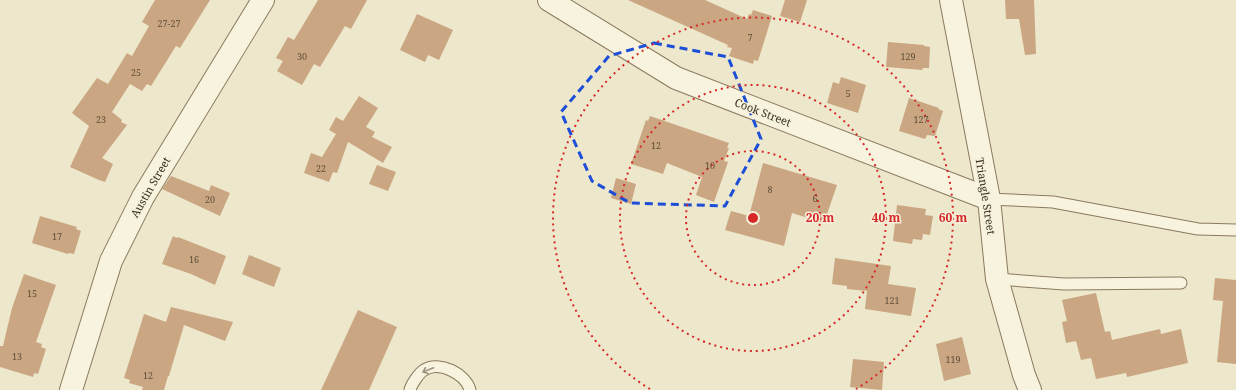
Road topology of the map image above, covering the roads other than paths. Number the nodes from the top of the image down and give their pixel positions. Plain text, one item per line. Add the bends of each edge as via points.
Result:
1 (263, 0) edge
2 (549, 0) edge
3 (951, 0) edge
4 (989, 199) junction
5 (1236, 230) edge
6 (997, 279) junction
7 (1181, 283) dead end
8 (71, 390) edge
9 (410, 390) edge
10 (470, 390) edge
11 (1030, 390) edge

1 - 8 street, Austin Street via 142,197 111,261
2 - 4 street, Cook Street via 676,78
3 - 4 street, Triangle Street
4 - 5 lane via 1053,202 1198,229
4 - 6 street, Triangle Street
6 - 7 lane via 1064,284
6 - 11 street, Triangle Street
10 -> 9 lane via 468,383 457,373 439,366 424,370

